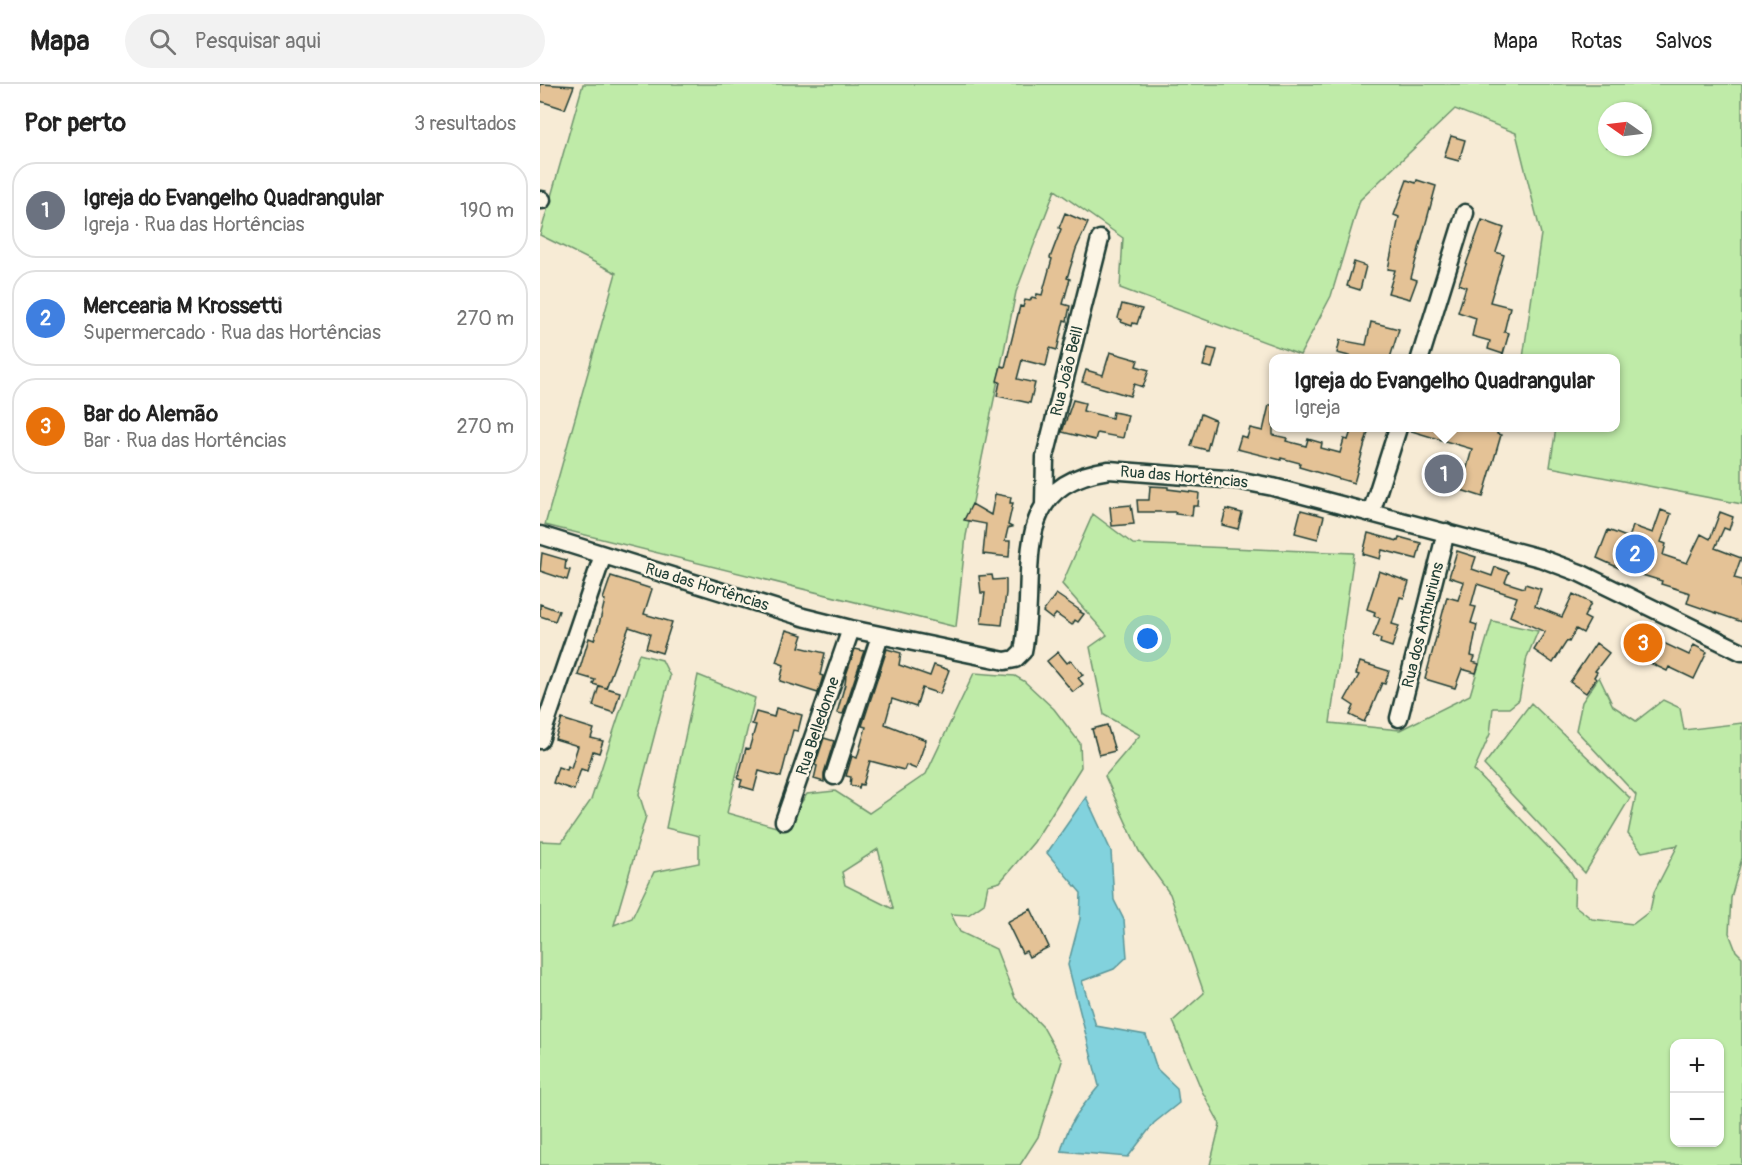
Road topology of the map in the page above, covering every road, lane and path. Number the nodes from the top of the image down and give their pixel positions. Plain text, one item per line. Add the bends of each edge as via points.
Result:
1 (1465, 213) dead end
2 (1100, 239) dead end
3 (1420, 354) edge
4 (1397, 432) edge
5 (1044, 504) junction
6 (1371, 513) junction
7 (1446, 532) junction
8 (540, 535) edge
9 (603, 555) junction
10 (851, 629) junction
11 (880, 636) junction
12 (1742, 652) edge
13 (1399, 718) dead end
14 (540, 740) edge
15 (834, 776) dead end
16 (784, 821) dead end

1 - 3 street
2 - 5 street, Rua João Beill via 1045,457
4 - 6 street
5 - 6 street, Rua das Hortências via 1056,489 1073,479 1092,472 1132,470 1237,480
5 - 11 street, Rua das Hortências via 1033,535 1026,640 1015,659 1005,661
6 - 7 street, Rua das Hortências
7 - 12 street, Rua das Hortências via 1561,565
7 - 13 street, Rua dos Anthuriuns
8 - 9 street, Rua das Hortências
9 - 10 street, Rua das Hortências
9 - 14 street
10 - 11 street, Rua das Hortências
10 - 16 street, Rua Belledonne
11 - 15 street

